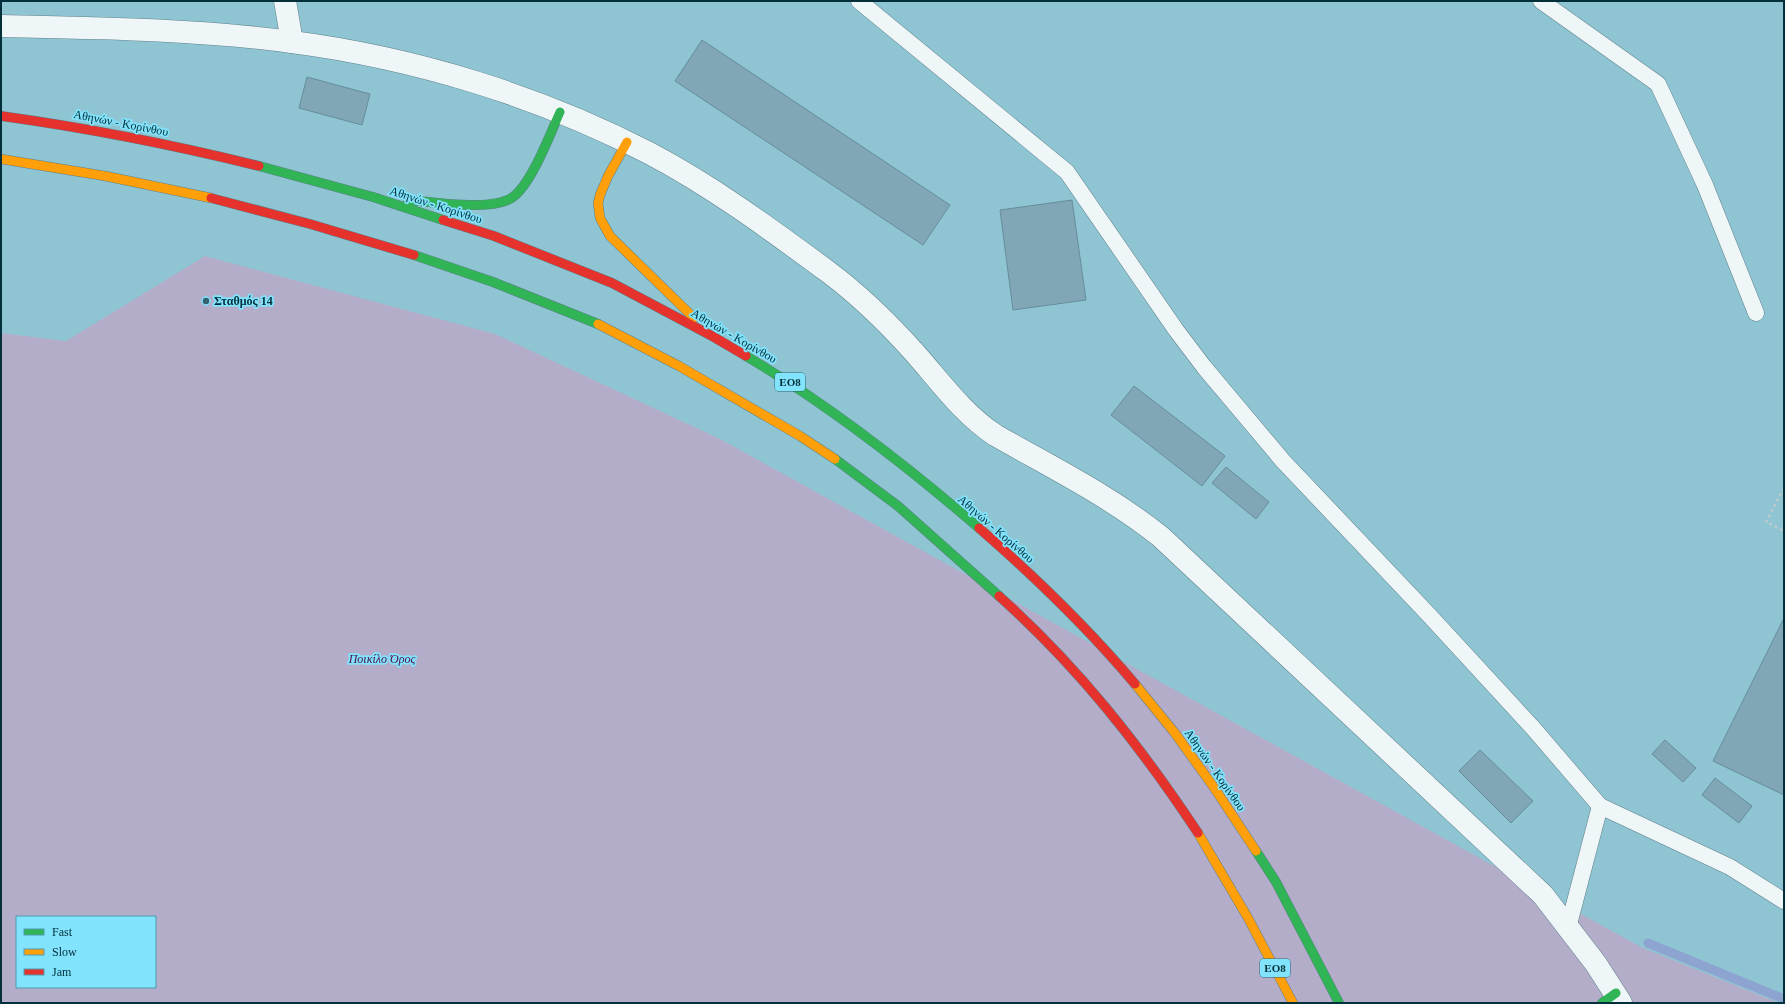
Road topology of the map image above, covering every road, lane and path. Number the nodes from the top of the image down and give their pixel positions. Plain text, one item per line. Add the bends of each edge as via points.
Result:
1 (285, 1) edge
2 (859, 1) edge
3 (1541, 1) edge
4 (1, 26) edge
5 (292, 42) junction
6 (560, 112) junction
7 (1, 116) edge
8 (627, 142) junction
9 (1, 159) edge
10 (373, 197) junction
11 (1756, 313) dead end
12 (712, 336) junction
13 (1784, 488) edge
14 (1784, 531) edge
15 (1600, 806) junction
16 (1784, 901) edge
17 (1568, 928) junction
18 (1613, 1000) edge
19 (1293, 1003) edge
20 (1339, 1003) edge

1 - 5 street
2 - 15 lane via 1067,172 1176,330 1278,456 1440,626
3 - 11 lane via 1658,84 1705,185
4 - 5 street via 127,29
5 - 6 street via 395,60
6 - 8 street
6 - 10 highway via 527,181 513,198 483,205
7 - 10 highway, Αθηνών - Κορίνθου / ΕΟ8 via 68,125 172,145
8 - 12 highway via 600,194 598,209 604,227 610,236
8 - 17 street via 696,179 829,273 876,313 912,349 980,425 1111,501 1161,537 1543,895
9 - 19 highway, ΕΟ8 via 99,174 256,209 362,238 476,275 594,322 694,375 838,460 908,514 982,578 1083,679 1178,802 1238,901
10 - 12 highway, Αθηνών - Κορίνθου / ΕΟ8 via 494,236 612,282
12 - 20 highway, Αθηνών - Κορίνθου / ΕΟ8 via 788,381 867,437 1010,555 1067,610 1132,681 1174,732 1213,786 1276,882
13 - 14 path via 1766,522
15 - 16 lane via 1730,867
15 - 17 lane
17 - 18 street

